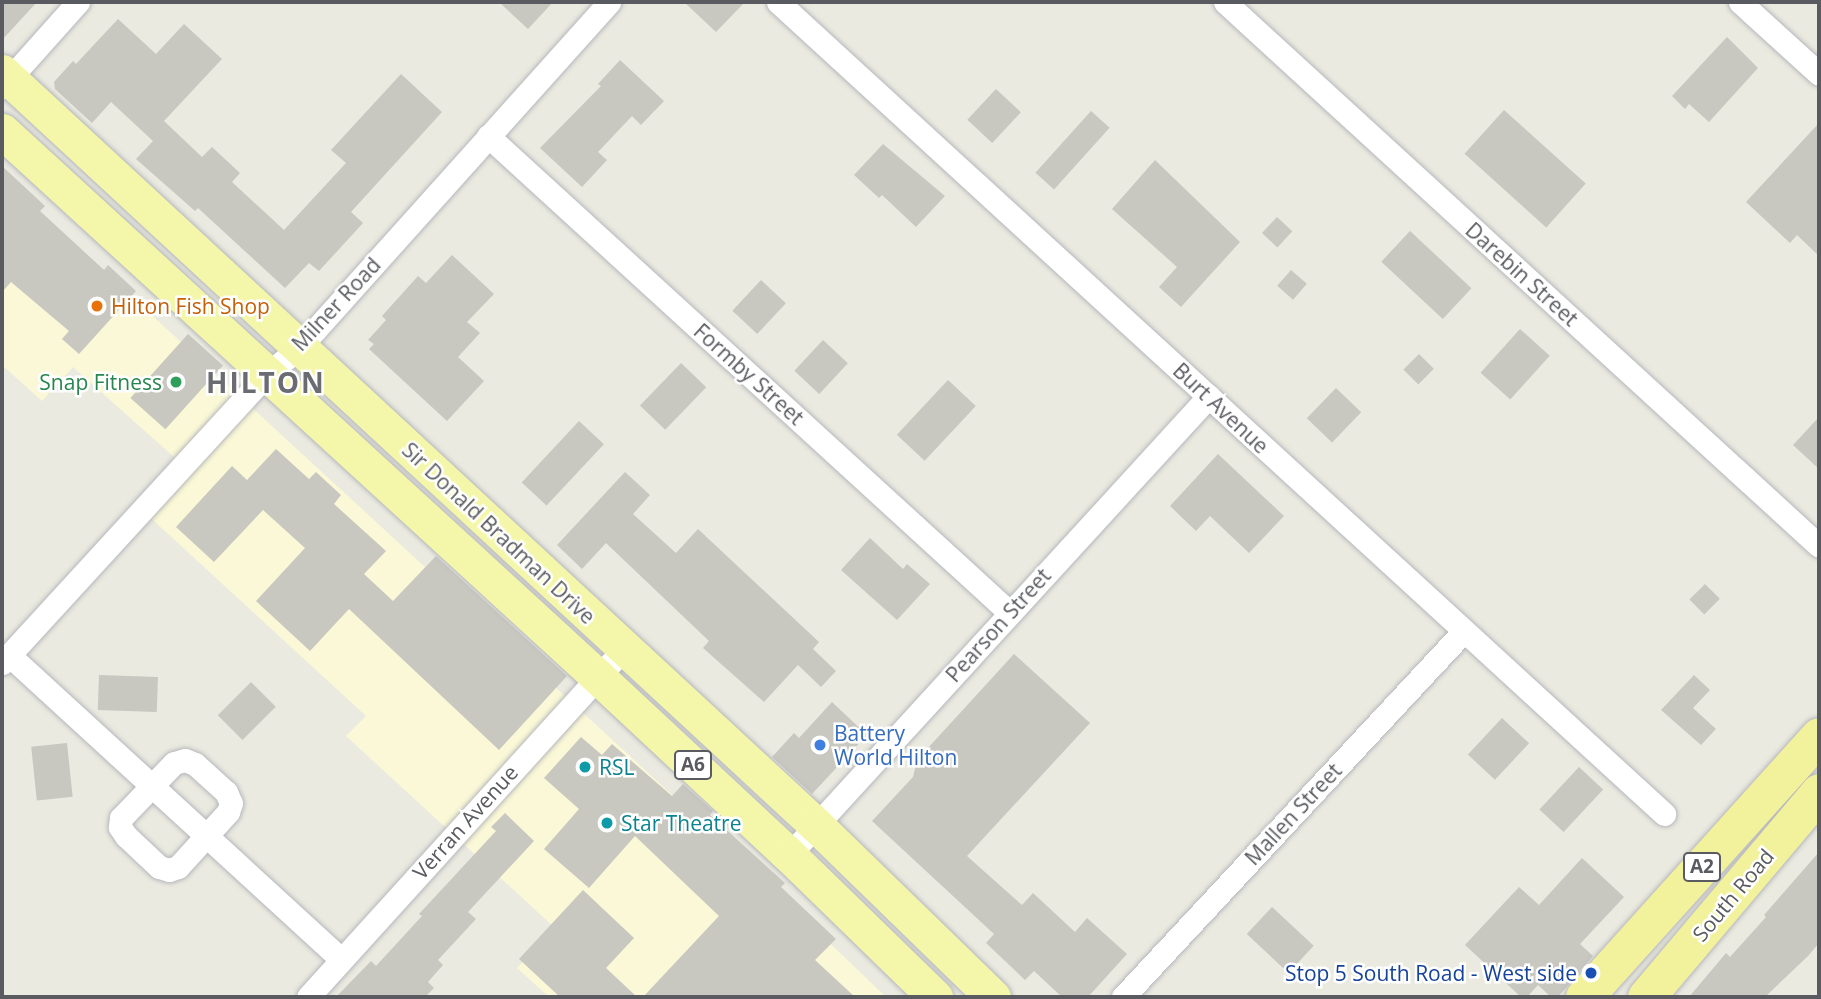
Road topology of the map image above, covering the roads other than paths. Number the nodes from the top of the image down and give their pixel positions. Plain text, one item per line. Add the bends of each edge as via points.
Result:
1 (78, 2) edge
2 (609, 2) edge
3 (778, 2) edge
4 (1740, 2) edge
5 (1237, 6) edge
6 (1819, 74) edge
7 (4, 79) edge
8 (2, 131) edge
9 (488, 136) junction
10 (298, 348) junction
11 (267, 374) junction
12 (1209, 396) junction
13 (1819, 546) edge
14 (1009, 612) junction
15 (1464, 631) junction
16 (624, 648) junction
17 (5, 659) edge
18 (597, 676) junction
19 (1819, 736) edge
20 (150, 784) junction
21 (1819, 792) edge
22 (1664, 814) dead end
23 (816, 825) junction
24 (205, 836) junction
25 (789, 855) junction
26 (341, 959) junction
27 (312, 996) edge
28 (934, 997) edge
29 (993, 997) edge
30 (1123, 997) edge
31 (1584, 997) edge
32 (1646, 997) edge

1 - 7 street
2 - 9 street, Milner Road
3 - 12 street, Burt Avenue
4 - 6 street
5 - 13 street, Darebin Street
7 - 10 main road, Sir Donald Bradman Drive / A6
8 - 11 main road, Sir Donald Bradman Drive / A6
9 - 10 street, Milner Road
9 - 14 street, Formby Street
10 - 11 street, Milner Road
10 - 16 main road, Sir Donald Bradman Drive / A6
11 - 17 street, Milner Road
11 - 18 main road, Sir Donald Bradman Drive / A6
12 - 14 street, Pearson Street
12 - 15 street, Burt Avenue
14 - 23 street, Pearson Street
15 - 22 street, Burt Avenue
15 - 30 street, Mallen Street
16 - 18 street, Verran Avenue
16 - 23 main road, Sir Donald Bradman Drive / A6
17 - 20 street
18 - 25 main road, Sir Donald Bradman Drive / A6
18 - 26 street, Verran Avenue
19 - 31 highway, South Road / A2
20 - 24 street
20 - 24 street via 174,763 185,760 226,793 231,803 228,812
20 - 24 street via 121,818 126,836 159,867 169,870 178,867
21 - 32 highway, South Road / A2
23 - 25 street, Pearson Street
23 - 29 main road, Sir Donald Bradman Drive / A6
24 - 26 street
25 - 28 main road, Sir Donald Bradman Drive / A6
26 - 27 street, Verran Avenue

